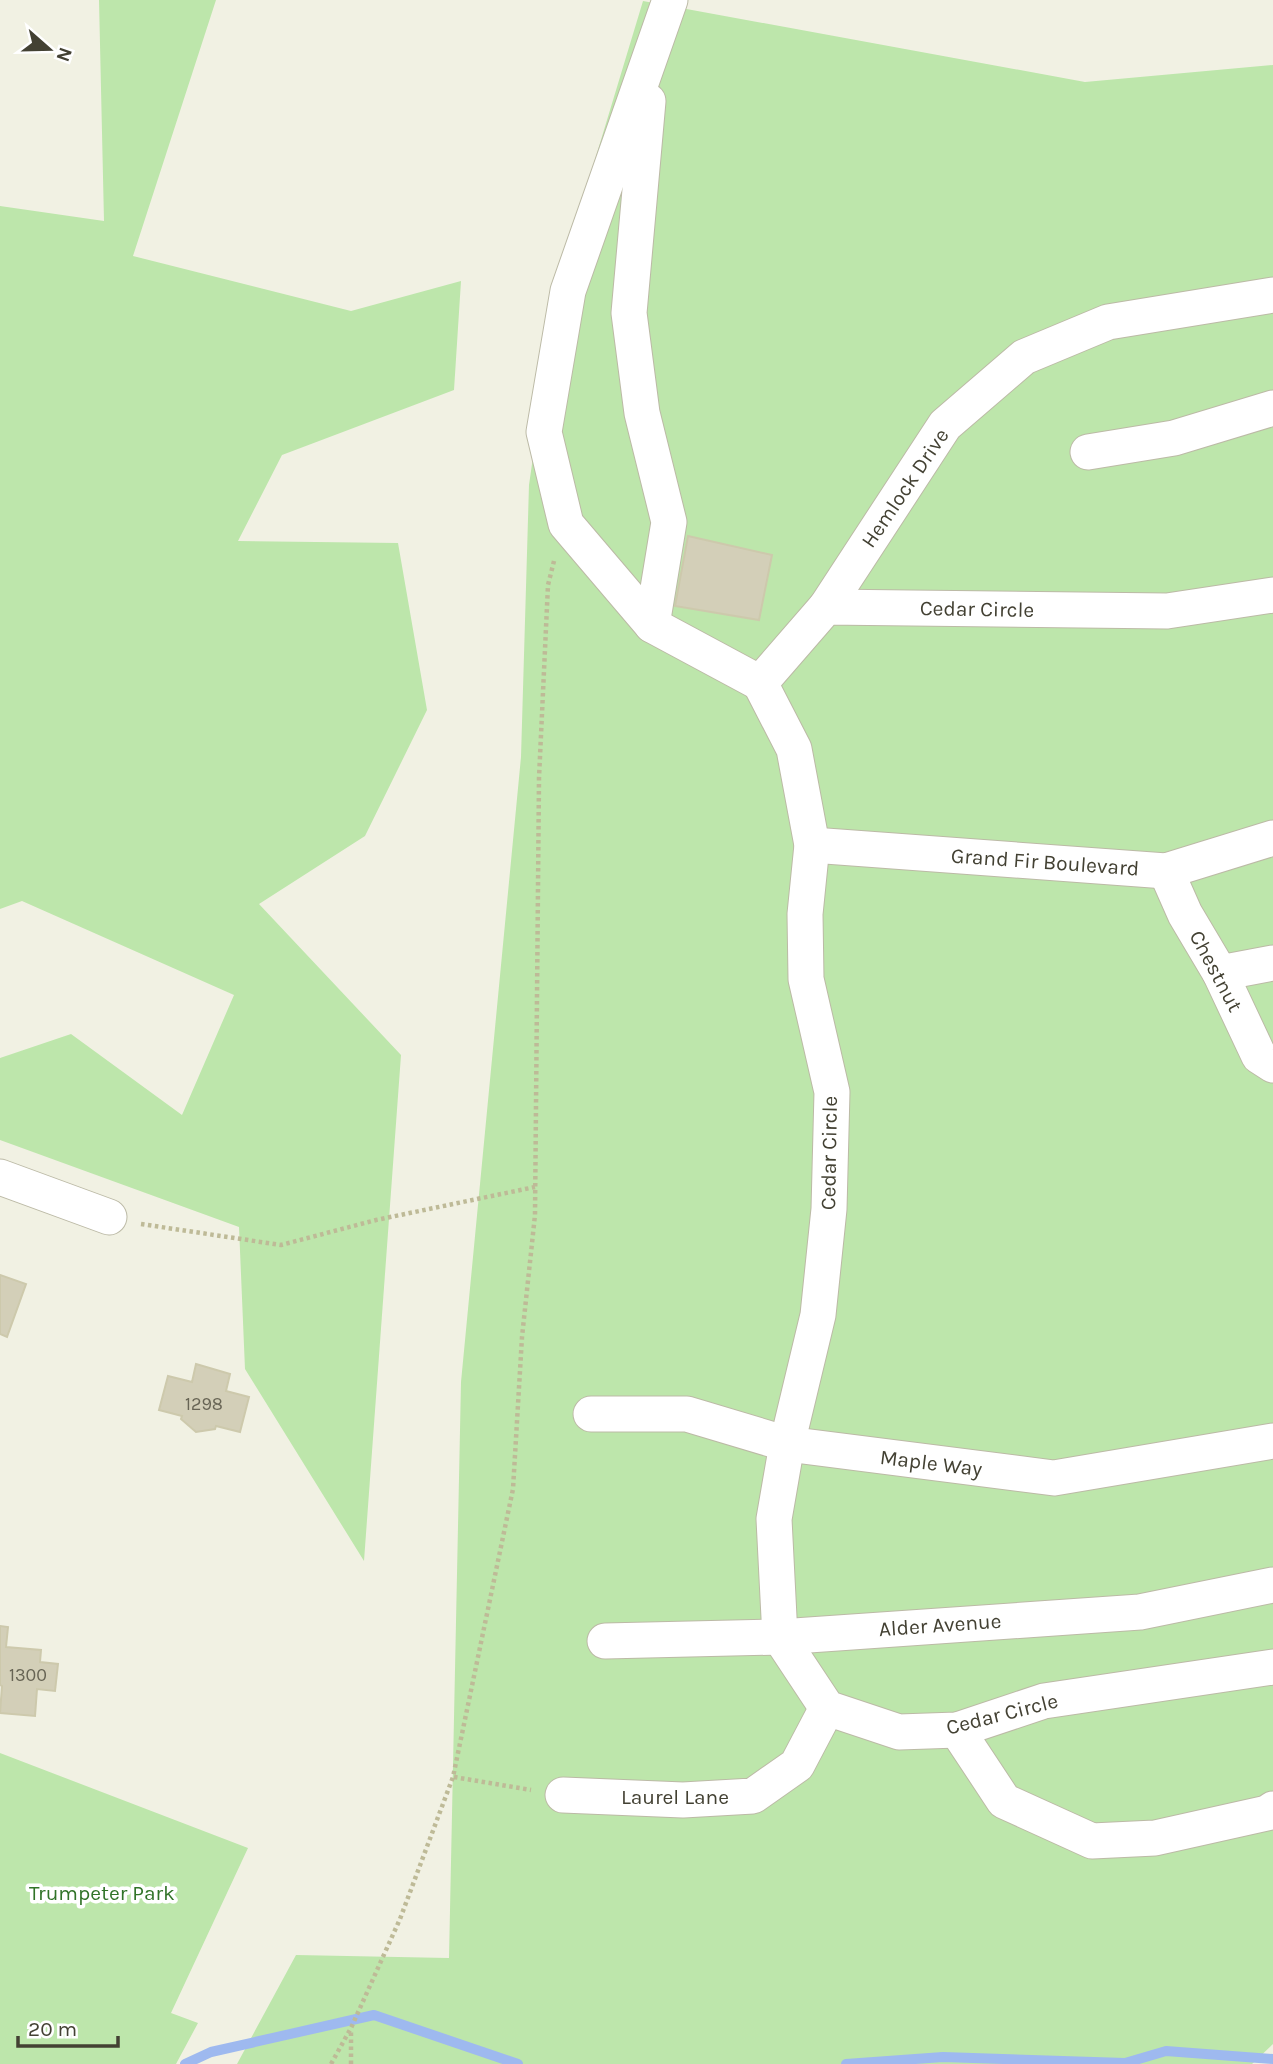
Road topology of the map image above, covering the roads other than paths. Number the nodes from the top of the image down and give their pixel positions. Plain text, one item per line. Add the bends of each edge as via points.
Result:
1 (670, 0) edge
2 (653, 49) junction
3 (1273, 295) edge
4 (1273, 408) edge
5 (1088, 452) dead end
6 (1273, 595) edge
7 (826, 607) junction
8 (652, 625) junction
9 (760, 683) junction
10 (1273, 838) edge
11 (812, 845) junction
12 (1166, 871) junction
13 (1273, 963) edge
14 (1220, 973) junction
15 (1273, 1065) edge
16 (0, 1177) edge
17 (119, 1220) road end
18 (591, 1414) dead end
19 (1273, 1441) edge
20 (786, 1444) junction
21 (1273, 1585) edge
22 (780, 1637) junction
23 (605, 1641) dead end
24 (1273, 1667) edge
25 (827, 1708) junction
26 (957, 1730) junction
27 (563, 1795) road end
28 (1273, 1809) edge

1 - 2 street
2 - 8 street via 629,313 642,413 669,522
2 - 8 street via 568,290 544,432 566,524
3 - 7 street, Hemlock Drive via 1108,321 1024,357 945,425
4 - 5 street via 1174,438
6 - 7 street, Cedar Circle via 1167,611
7 - 9 street
8 - 9 street
9 - 11 street, Cedar Circle via 794,749
10 - 12 street, Grand Fir Boulevard
11 - 12 street, Grand Fir Boulevard
11 - 20 street, Cedar Circle via 805,914 806,979 832,1092 829,1209 818,1315
12 - 14 street, Chestnut
13 - 14 street
14 - 15 street, Chestnut via 1259,1056
16 - 17 street
18 - 20 street, Maple Way via 687,1414
19 - 20 street, Maple Way via 1054,1478
20 - 22 street, Cedar Circle via 774,1519
21 - 22 street, Alder Avenue via 1140,1612
22 - 23 street, Alder Avenue
22 - 25 street
24 - 26 street, Cedar Circle via 1044,1702
25 - 26 street, Cedar Circle via 899,1732
25 - 27 street, Laurel Lane via 797,1765 753,1796 682,1800
26 - 28 street via 1004,1801 1092,1840 1155,1838

